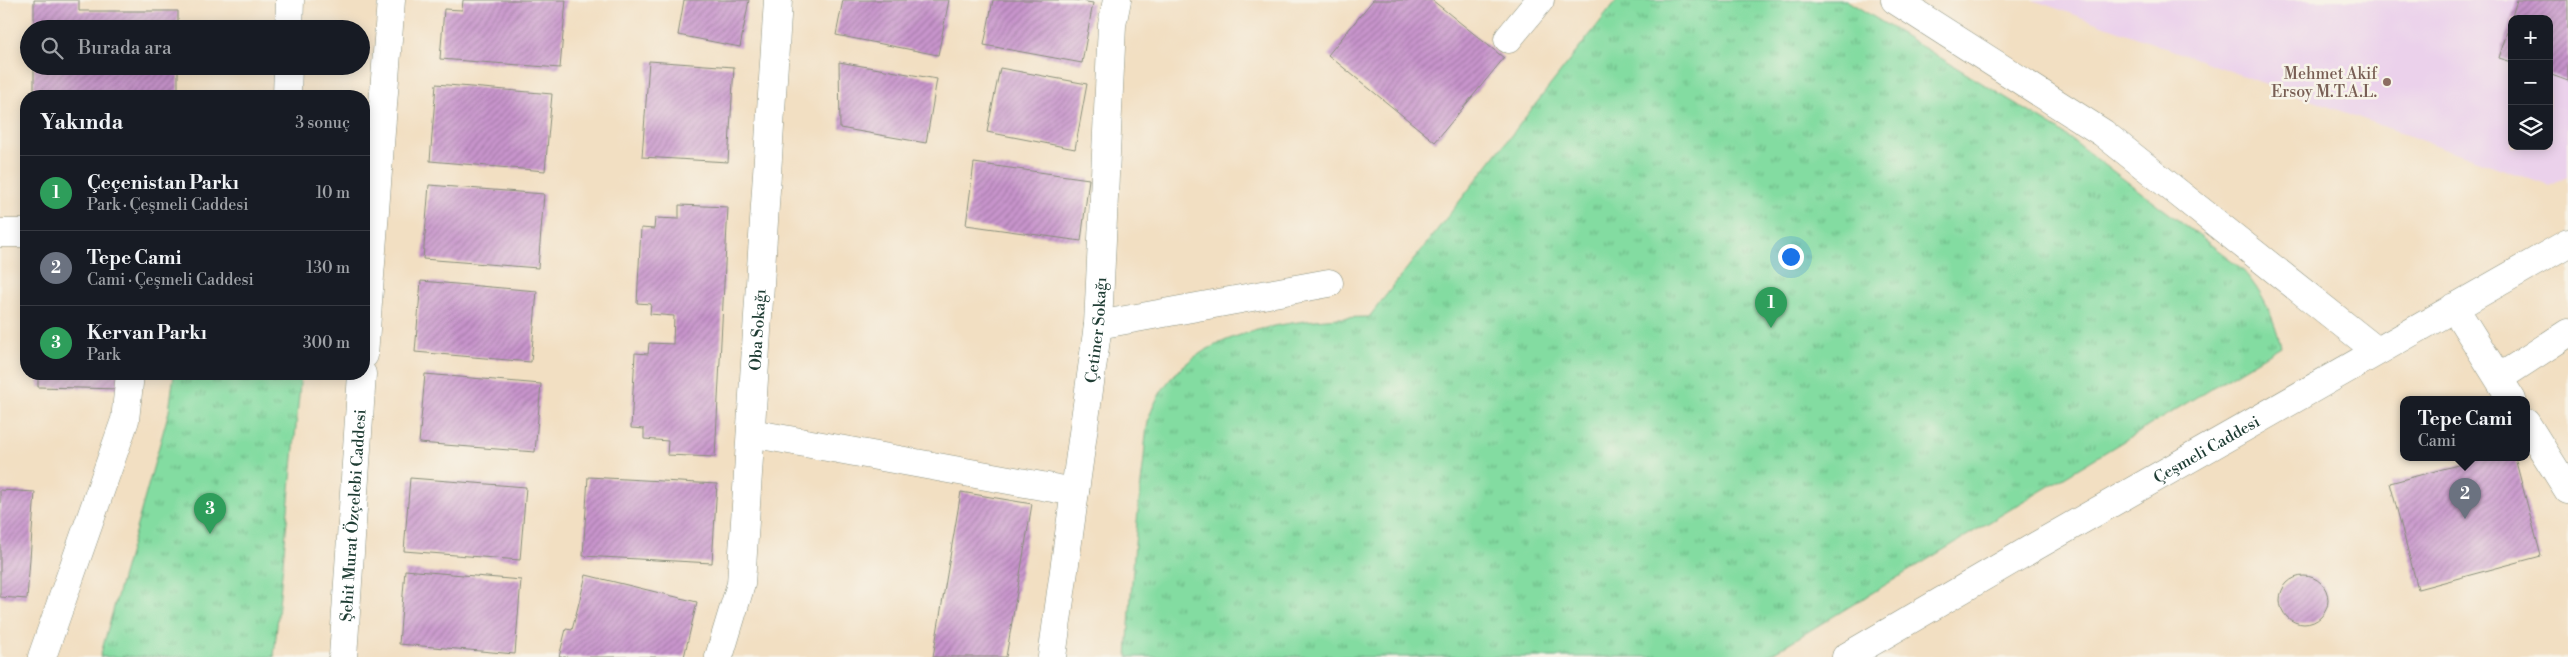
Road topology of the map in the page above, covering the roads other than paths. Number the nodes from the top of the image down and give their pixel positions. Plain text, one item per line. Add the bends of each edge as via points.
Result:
1 (290, 0) edge
2 (391, 0) edge
3 (778, 0) edge
4 (1117, 0) edge
5 (1540, 0) edge
6 (1895, 0) edge
7 (289, 20) edge
8 (1508, 39) dead end
9 (288, 75) edge
10 (287, 90) edge
11 (370, 218) edge
12 (0, 233) edge
13 (20, 234) edge
14 (2568, 242) edge
15 (1329, 283) dead end
16 (2454, 307) junction
17 (1098, 324) junction
18 (2568, 333) edge
19 (2377, 351) junction
20 (129, 380) edge
21 (362, 380) edge
22 (2505, 389) edge
23 (2530, 429) edge
24 (751, 433) junction
25 (2568, 490) edge
26 (1075, 492) junction
27 (42, 657) edge
28 (342, 657) edge
29 (719, 657) edge
30 (1052, 657) edge
31 (1846, 657) edge

1 - 7 street
2 - 11 street
3 - 24 street, Oba Sokağı
4 - 17 street, Çetiner Sokağı via 1112,26
5 - 8 street
6 - 19 street via 2104,133
9 - 10 street
12 - 13 street
14 - 16 street, Çeşmeli Caddesi
15 - 17 street
16 - 19 street, Çeşmeli Caddesi
16 - 22 street
17 - 26 street, Çetiner Sokağı
18 - 22 street
19 - 31 street, Çeşmeli Caddesi
20 - 27 street via 126,420
21 - 28 street, Şehit Murat Özçelebi Caddesi
23 - 25 street
24 - 26 street
24 - 29 street, Oba Sokağı via 741,584
26 - 30 street, Çetiner Sokağı

